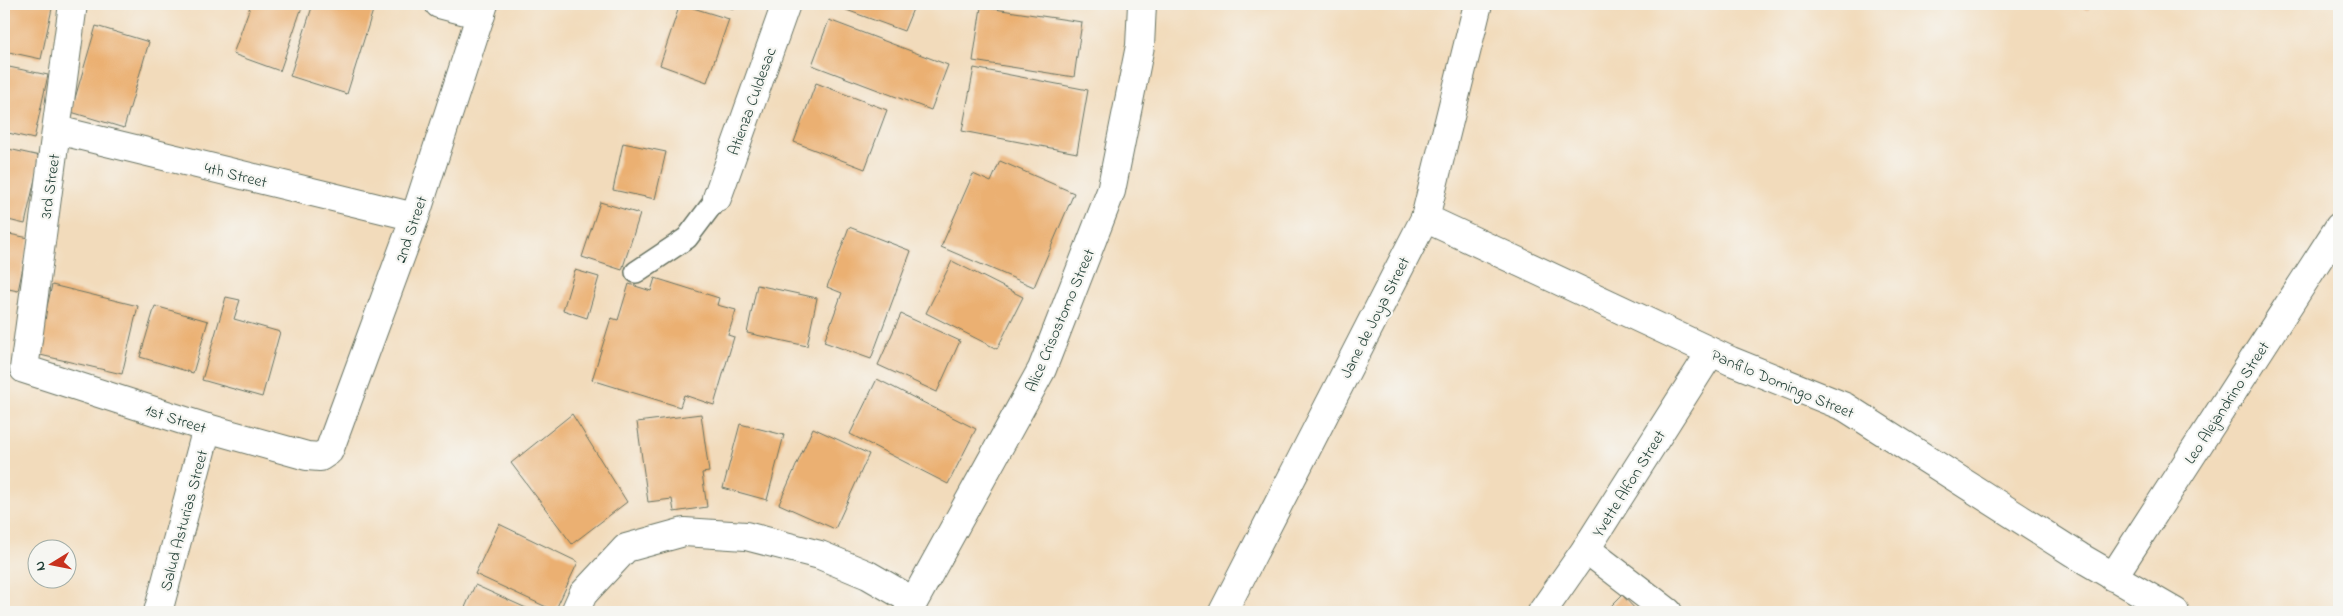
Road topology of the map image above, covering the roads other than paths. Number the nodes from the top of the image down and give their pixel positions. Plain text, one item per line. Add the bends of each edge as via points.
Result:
1 (73, 4) edge
2 (439, 4) edge
3 (786, 4) edge
4 (1142, 4) edge
5 (1478, 4) edge
6 (483, 9) edge
7 (56, 130) junction
8 (717, 198) joint
9 (416, 217) junction
10 (1425, 218) junction
11 (2339, 227) edge
12 (636, 272) dead end
13 (1711, 352) junction
14 (24, 369) joint
15 (207, 428) junction
16 (329, 451) joint
17 (1586, 549) junction
18 (2113, 576) junction
19 (910, 607) edge
20 (158, 612) edge
21 (575, 612) edge
22 (1223, 612) edge
23 (1542, 612) edge
24 (1668, 612) edge
25 (2175, 612) edge

1 - 7 street, 3rd Street
2 - 6 street
3 - 8 street, Atienza Culdesac
4 - 19 street, Alice Crisostomo Street via 1140,46 1111,191 1042,369
5 - 10 street, Jane de Joya Street
6 - 9 street, 2nd Street
7 - 9 street, 4th Street
7 - 14 street, 3rd Street
8 - 12 lane via 687,238
9 - 16 street, 2nd Street
10 - 13 street, Panfilo Domingo Street
10 - 22 street, Jane de Joya Street
11 - 18 street, Leo Alejandrino Street
13 - 17 street, Yvette Alfon Street
13 - 18 street, Panfilo Domingo Street via 1845,407
14 - 15 street, 1st Street
15 - 16 street, 1st Street via 307,456 320,457
15 - 20 street, Salud Asturias Street
17 - 23 street, Yvette Alfon Street
17 - 24 street
18 - 25 street, Panfilo Domingo Street
19 - 21 street via 868,575 820,555 746,536 684,532 626,548 583,594

